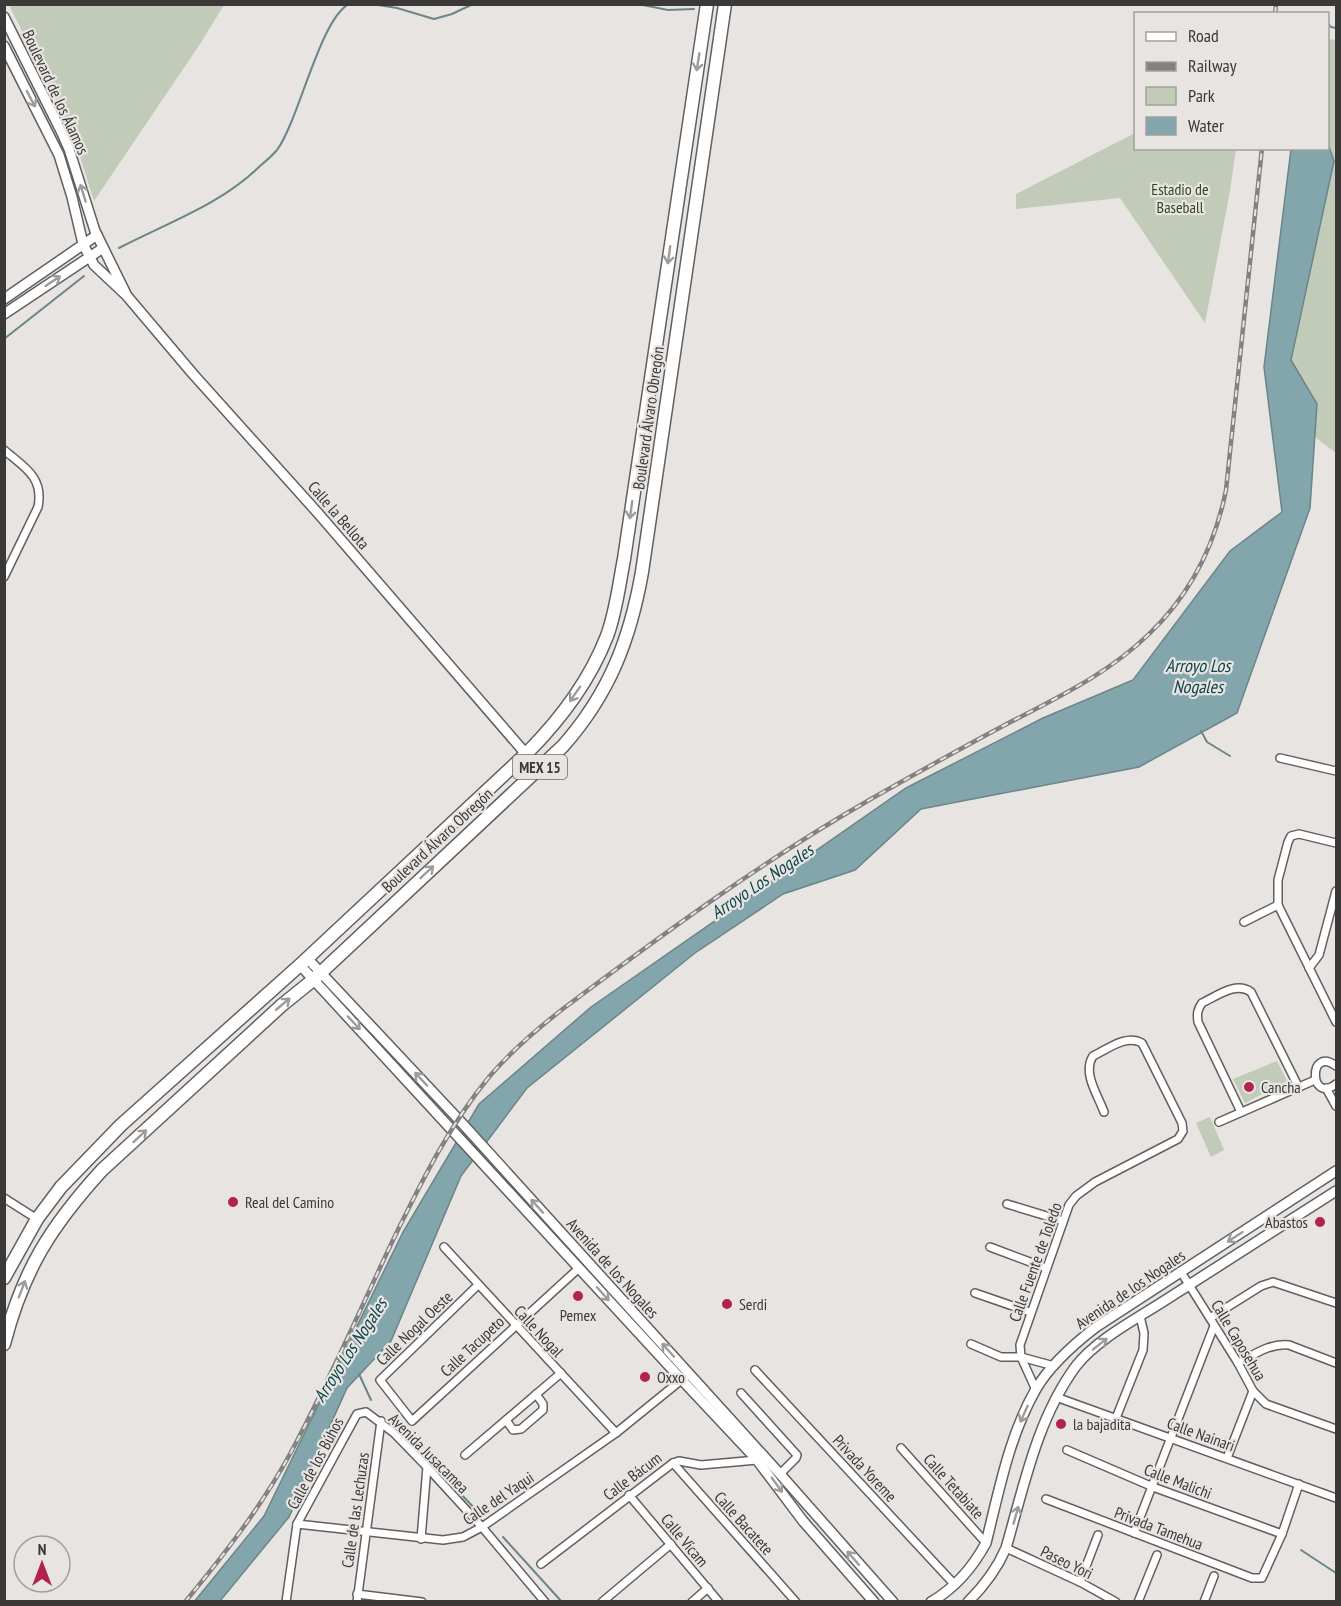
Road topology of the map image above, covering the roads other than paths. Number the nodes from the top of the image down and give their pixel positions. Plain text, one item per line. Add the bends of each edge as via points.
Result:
1 (707, 4) edge
2 (725, 4) edge
3 (4, 17) edge
4 (4, 46) edge
5 (97, 235) junction
6 (83, 244) junction
7 (103, 248) junction
8 (88, 257) junction
9 (127, 296) junction
10 (4, 299) edge
11 (4, 314) edge
12 (4, 450) edge
13 (4, 577) edge
14 (526, 754) junction
15 (1280, 758) dead end
16 (1336, 771) edge
17 (1336, 843) edge
18 (1336, 891) edge
19 (1278, 904) junction
20 (1245, 922) dead end
21 (303, 961) junction
22 (1309, 968) junction
23 (317, 976) junction
24 (1336, 1022) edge
25 (1336, 1066) edge
26 (1315, 1080) junction
27 (1336, 1084) edge
28 (1298, 1086) junction
29 (1326, 1088) junction
30 (1336, 1107) edge
31 (1104, 1112) dead end
32 (1241, 1112) junction
33 (1219, 1122) dead end
34 (1336, 1171) edge
35 (1336, 1191) edge
36 (4, 1198) edge
37 (1007, 1203) dead end
38 (37, 1219) junction
39 (1063, 1221) junction
40 (444, 1247) dead end
41 (990, 1247) dead end
42 (579, 1268) junction
43 (1046, 1268) junction
44 (1181, 1272) junction
45 (4, 1278) edge
46 (1190, 1284) junction
47 (478, 1285) junction
48 (975, 1293) dead end
49 (1336, 1303) edge
50 (1030, 1312) junction
51 (1140, 1316) junction
52 (1210, 1318) junction
53 (515, 1325) junction
54 (1214, 1326) junction
55 (4, 1344) edge
56 (971, 1344) dead end
57 (1022, 1357) junction
58 (1238, 1363) junction
59 (1336, 1364) edge
60 (1054, 1366) junction
61 (755, 1370) dead end
62 (561, 1373) junction
63 (685, 1377) junction
64 (1036, 1390) junction
65 (1253, 1391) junction
66 (741, 1393) dead end
67 (536, 1394) junction
68 (1056, 1397) junction
69 (361, 1411) joint
70 (1116, 1418) junction
71 (506, 1420) junction
72 (381, 1422) junction
73 (412, 1422) joint
74 (1336, 1429) edge
75 (616, 1433) junction
76 (1170, 1438) junction
77 (901, 1448) dead end
78 (1066, 1450) dead end
79 (465, 1455) dead end
80 (1227, 1458) junction
81 (757, 1460) junction
82 (673, 1463) junction
83 (427, 1467) junction
84 (780, 1474) junction
85 (1299, 1484) junction
86 (1153, 1487) junction
87 (629, 1495) junction
88 (1336, 1498) edge
89 (1047, 1499) dead end
90 (297, 1524) junction
91 (482, 1527) junction
92 (365, 1532) junction
93 (1134, 1533) junction
94 (1282, 1534) junction
95 (1098, 1535) dead end
96 (421, 1539) junction
97 (986, 1543) junction
98 (671, 1545) junction
99 (1006, 1548) junction
100 (1157, 1555) dead end
101 (541, 1564) dead end
102 (1214, 1576) dead end
103 (1080, 1582) junction
104 (955, 1584) junction
105 (708, 1588) junction
106 (357, 1598) edge
107 (543, 1601) edge
108 (286, 1602) edge
109 (422, 1602) edge
110 (602, 1602) edge
111 (692, 1602) edge
112 (719, 1602) edge
113 (796, 1602) edge
114 (874, 1602) edge
115 (893, 1602) edge
116 (931, 1602) edge
117 (968, 1602) edge
118 (1116, 1602) edge
119 (1138, 1602) edge
120 (1204, 1602) edge

1 -> 14 highway, Boulevard Álvaro Obregón / MEX 15 via 614,612 592,667 554,723
23 -> 2 highway, Boulevard Álvaro Obregón / MEX 15 via 563,746 594,707 625,643 643,563
5 -> 3 main road, Boulevard de los Álamos via 69,149
4 -> 6 main road, Boulevard de los Álamos via 59,155
5 - 6 main road
5 - 7 main road, Boulevard de los Álamos
6 - 8 main road, Boulevard de los Álamos
6 - 10 main road
7 - 8 main road
7 - 9 main road, Calle la Bellota
8 - 9 main road, Calle la Bellota
11 -> 8 main road
9 - 14 main road, Calle la Bellota
12 - 13 street via 31,473 41,494
14 - 21 highway, Boulevard Álvaro Obregón / MEX 15
15 - 16 street
17 - 19 street via 1299,834 1291,836 1278,880
18 - 22 street via 1319,955
19 - 20 street
19 - 22 street
21 - 23 main road, Avenida de los Nogales
21 - 38 highway, Boulevard Álvaro Obregón / MEX 15 via 121,1125 61,1187
22 - 24 street
23 -> 42 main road, Avenida de los Nogales
55 -> 23 highway, Boulevard Álvaro Obregón / MEX 15 via 30,1268 78,1197 102,1170
63 -> 23 main road, Avenida de los Nogales via 461,1122
25 - 26 street via 1321,1064 1314,1074
26 - 28 street
26 - 29 street
27 - 29 street
28 - 32 street
28 - 32 street via 1251,992 1237,987 1202,1004 1197,1015
29 - 30 street
31 - 39 street, Calle Fuente de Toledo via 1088,1072 1090,1060 1126,1040 1137,1041 1142,1043 1184,1131 1178,1139 1085,1188 1069,1205
32 - 33 street
34 -> 44 main road, Avenida de los Nogales
35 - 46 main road, Avenida de los Nogales
36 - 38 street
37 - 39 street
38 - 45 highway, Boulevard Álvaro Obregón / MEX 15
39 - 43 street, Calle Fuente de Toledo
40 - 47 street, Calle Nogal
41 - 43 street
42 - 53 street, Calle Tacupeto
42 -> 63 main road, Avenida de los Nogales
43 - 50 street, Calle Fuente de Toledo
44 - 46 street, Calle Caposehua
44 - 60 main road, Avenida de los Nogales via 1096,1327
46 - 51 main road, Avenida de los Nogales
46 - 52 street, Calle Caposehua
47 - 53 street, Calle Nogal
47 - 73 street, Calle Nogal Oeste via 380,1380
48 - 50 street
49 - 52 street via 1273,1281
50 - 57 street, Calle Fuente de Toledo via 1020,1345
68 -> 51 main road, Avenida de los Nogales via 1087,1354
51 - 70 street via 1145,1342
52 - 54 street, Calle Caposehua
53 - 62 street, Calle Nogal
53 - 73 street, Calle Tacupeto
54 - 58 street, Calle Caposehua
54 - 76 street
56 - 57 street via 1001,1357
57 - 60 street
57 - 64 street, Calle Fuente de Toledo
58 - 59 street via 1281,1344
58 - 65 street, Calle Caposehua
60 - 64 main road, Avenida de los Nogales
61 - 104 street, Privada Yoreme
62 - 67 street
62 - 75 street, Calle Nogal
63 - 75 street, Calle del Yaqui
63 - 81 main road, Avenida de los Nogales
63 - 84 main road, Avenida de los Nogales
64 -> 97 main road, Avenida de los Nogales via 1014,1438
65 - 74 street, Calle Caposehua via 1266,1404
65 - 80 street
66 - 84 street via 797,1455
67 - 71 street
67 - 71 street via 543,1408 528,1424 516,1431
68 - 70 street, Calle Nainari
99 -> 68 main road, Avenida de los Nogales via 1035,1448
69 - 72 street, Avenida Jusacamea
69 - 90 street, Calle de los Búhos
70 - 76 street, Calle Nainari
71 - 79 street
72 - 83 street, Avenida Jusacamea
72 - 92 street, Calle de las Lechuzas
75 - 91 street, Calle del Yaqui
76 - 80 street, Calle Nainari
76 - 86 street
77 - 97 street, Calle Tetabiate
78 - 86 street, Calle Malichi
80 - 85 street, Calle Nainari
81 - 82 street, Calle Bácum
81 -> 114 main road, Avenida de los Nogales via 803,1521
82 - 87 street, Calle Bácum
82 - 113 street, Calle Bacatete
83 - 91 street, Avenida Jusacamea
83 - 96 street
115 -> 84 main road, Avenida de los Nogales
85 - 88 street, Calle Nainari
85 - 94 street
86 - 93 street
86 - 94 street, Calle Malichi
87 - 98 street, Calle Vícam
87 - 101 street, Calle Bácum
89 - 93 street, Privada Tamehua
90 - 92 street, Calle del Yaqui
90 - 108 street, Calle de los Búhos
91 - 96 street, Calle del Yaqui via 455,1539
91 - 107 street, Avenida Jusacamea
92 - 96 street, Calle del Yaqui
92 - 106 street, Calle de las Lechuzas
93 - 94 street, Privada Tamehua via 1252,1578 1262,1578
95 - 103 street
97 - 104 main road, Avenida de los Nogales
98 - 105 street, Calle Vícam
98 - 110 street
99 - 103 street, Paseo Yori
99 - 117 main road, Avenida de los Nogales via 989,1580
100 - 119 street
102 - 120 street
103 - 118 street, Paseo Yori
104 - 116 main road, Avenida de los Nogales
105 - 111 street
105 - 112 street, Calle Vícam
106 - 109 street

